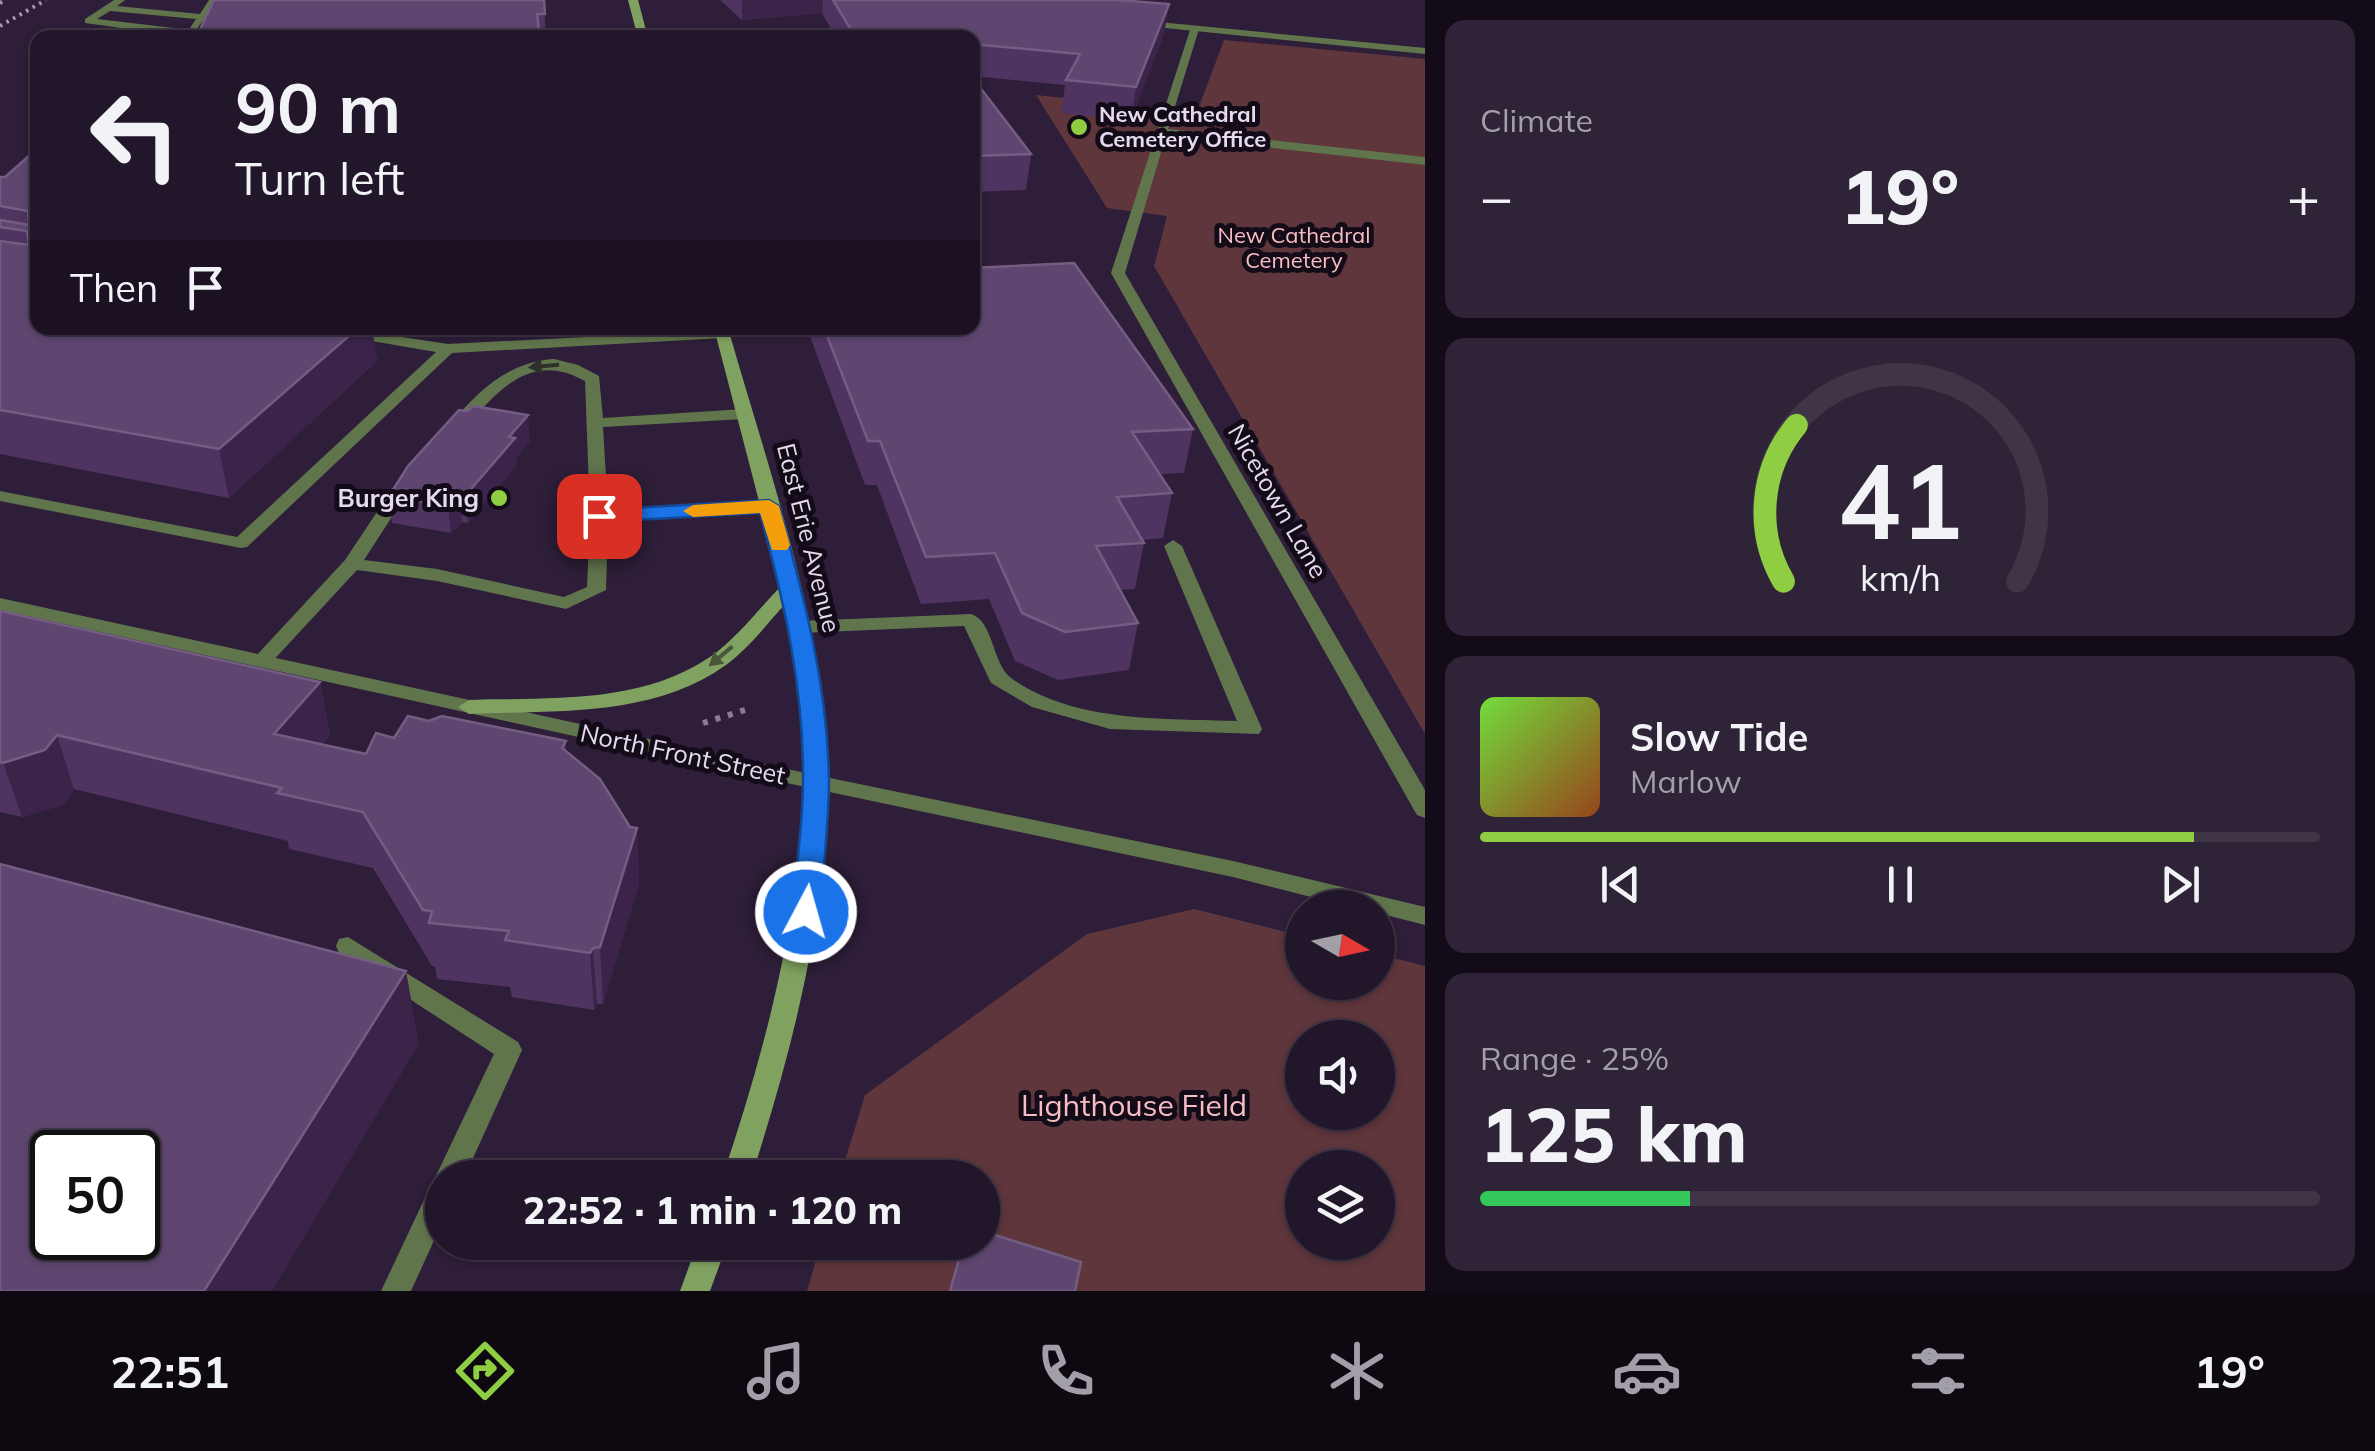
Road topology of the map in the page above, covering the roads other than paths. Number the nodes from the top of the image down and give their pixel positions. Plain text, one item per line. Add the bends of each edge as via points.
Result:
1 (120, 0) edge
2 (214, 0) edge
3 (633, 0) edge
4 (108, 8) junction
5 (202, 17) junction
6 (1123, 22) edge
7 (1194, 29) junction
8 (156, 30) edge
9 (193, 30) edge
10 (641, 30) edge
11 (1425, 51) edge
12 (1162, 132) junction
13 (1425, 161) edge
14 (363, 335) edge
15 (661, 335) edge
16 (723, 335) edge
17 (448, 349) junction
18 (744, 414) junction
19 (595, 423) junction
20 (444, 440) edge
21 (417, 470) edge
22 (0, 496) edge
23 (769, 506) junction
24 (599, 516) junction
25 (1173, 546) dead end
26 (352, 564) junction
27 (790, 588) junction
28 (0, 604) edge
29 (801, 626) junction
30 (262, 661) junction
31 (470, 706) junction
32 (816, 782) junction
33 (1425, 810) edge
34 (1425, 916) edge
35 (348, 946) dead end
36 (457, 1160) edge
37 (742, 1160) edge
38 (425, 1229) edge
39 (705, 1260) edge
40 (396, 1291) edge
41 (694, 1291) edge

1 - 4 street
2 - 5 street
3 - 10 main road
4 - 5 street
4 - 8 street via 88,20
5 - 9 street
6 - 7 street
7 - 11 street
7 - 12 street, Nicetown Lane
12 - 13 street
12 - 33 street, Nicetown Lane via 1118,273
14 - 17 street
15 - 17 street
16 - 18 main road, East Erie Avenue
17 - 22 street via 241,543
18 - 19 street
18 - 23 main road, East Erie Avenue
19 -> 20 street via 593,378 567,366 527,367 497,382
19 - 24 street
21 - 26 street
23 - 24 street
23 - 27 main road, East Erie Avenue
24 - 26 street via 596,590 566,603
25 - 29 street via 1250,729 1110,722 1039,702 998,678 971,620
26 - 30 street
27 - 29 main road, East Erie Avenue
27 -> 31 main road via 719,660 672,687 621,699
28 - 30 street, North Front Street
29 - 32 main road, East Erie Avenue
30 - 31 street, North Front Street
31 - 32 street, North Front Street
32 - 34 street, North Front Street
32 - 37 main road, East Erie Avenue via 806,912 789,1005
35 - 36 street via 509,1050
38 - 40 street
39 - 41 main road

